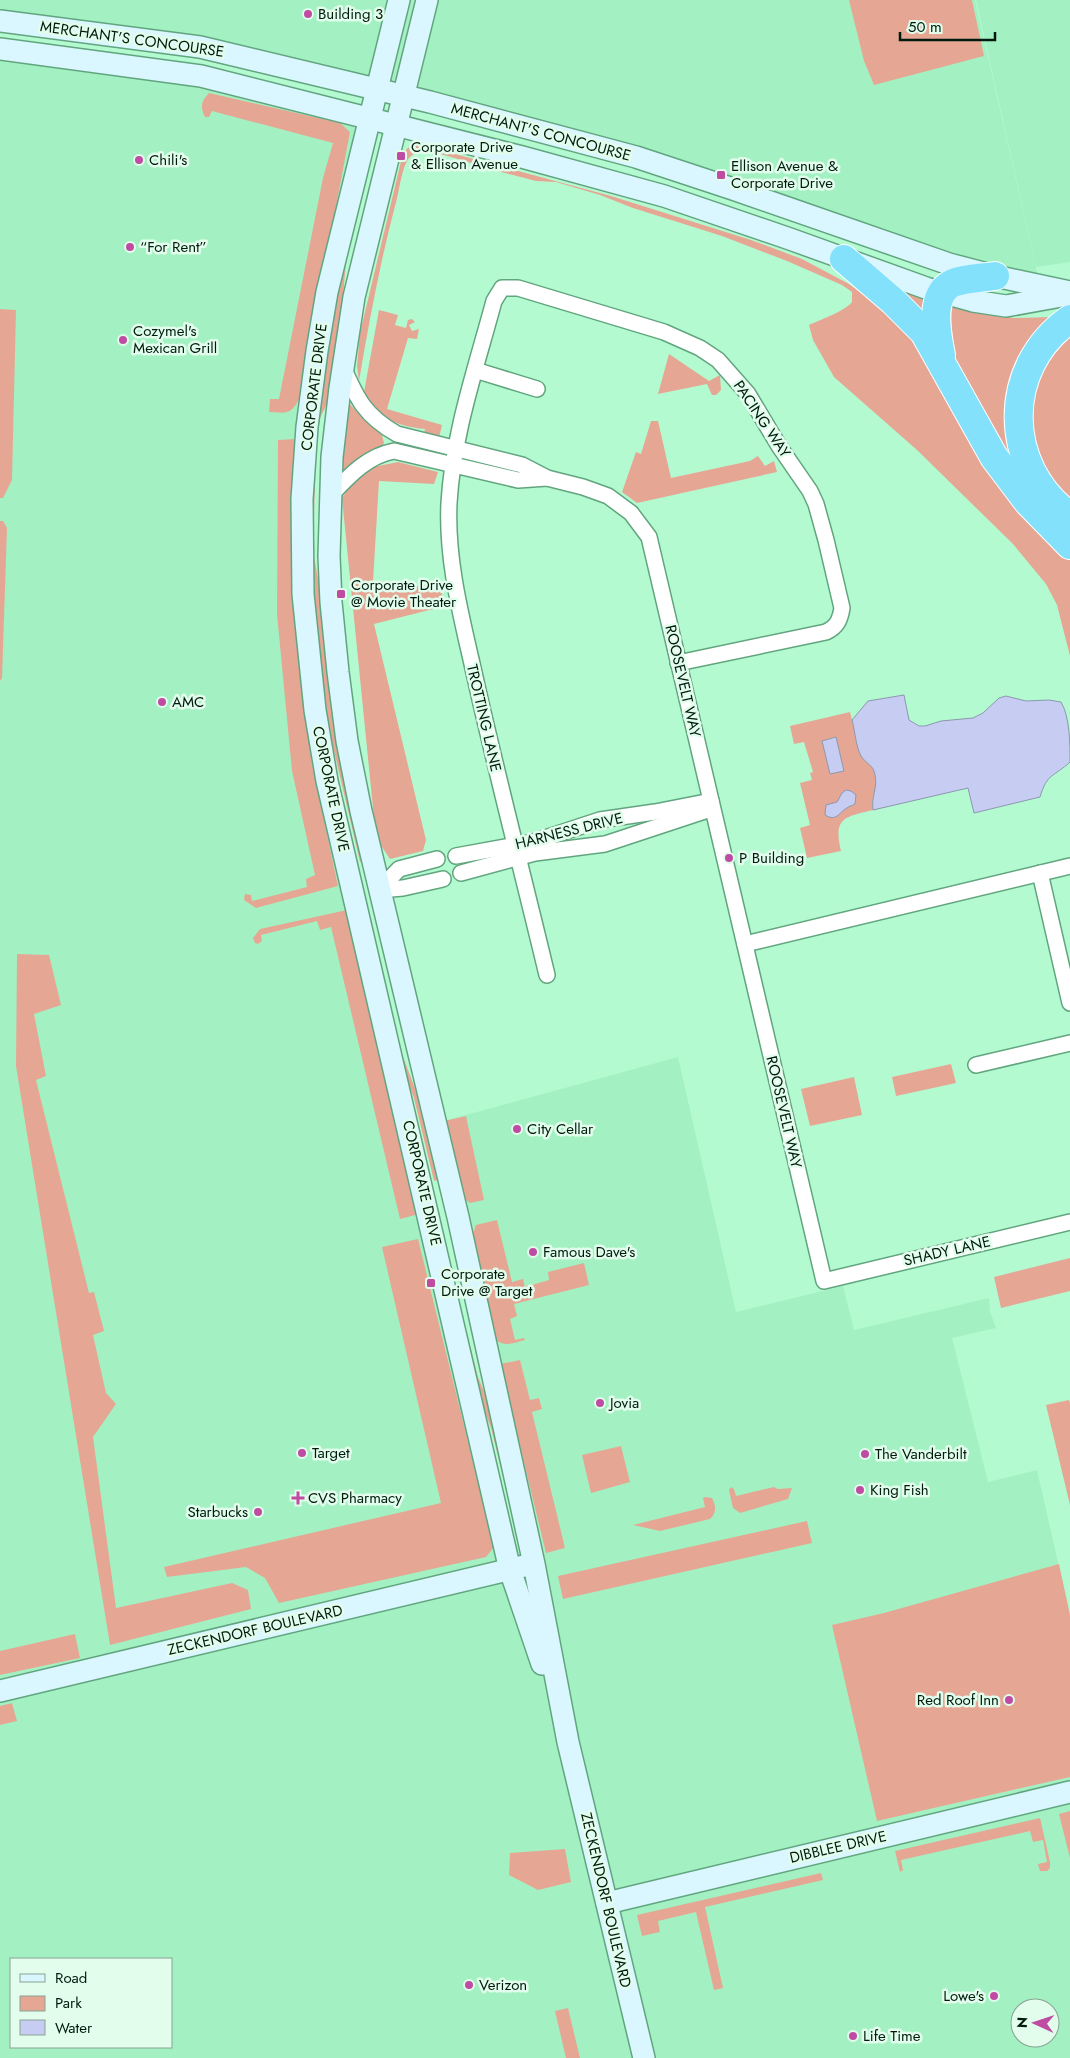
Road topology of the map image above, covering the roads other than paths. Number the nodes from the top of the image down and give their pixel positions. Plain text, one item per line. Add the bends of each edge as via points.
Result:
1 (399, 0) edge
2 (427, 0) edge
3 (0, 21) edge
4 (0, 49) edge
5 (377, 90) junction
6 (404, 96) junction
7 (370, 118) junction
8 (397, 125) junction
9 (604, 148) junction
10 (595, 176) junction
11 (844, 259) junction
12 (995, 276) junction
13 (942, 293) junction
14 (1069, 300) edge
15 (343, 365) junction
16 (944, 366) junction
17 (475, 370) junction
18 (537, 388) dead end
19 (307, 427) junction
20 (335, 430) junction
21 (397, 434) junction
22 (394, 451) junction
23 (455, 456) junction
24 (330, 496) junction
25 (1070, 516) edge
26 (1070, 546) edge
27 (678, 663) junction
28 (712, 805) junction
29 (515, 852) junction
30 (437, 859) dead end
31 (1070, 866) edge
32 (1040, 873) junction
33 (443, 879) dead end
34 (379, 890) junction
35 (744, 944) junction
36 (547, 975) dead end
37 (1070, 1003) edge
38 (1070, 1043) edge
39 (976, 1065) dead end
40 (1070, 1222) edge
41 (824, 1281) joint
42 (534, 1564) junction
43 (510, 1570) junction
44 (0, 1691) edge
45 (568, 1742) junction
46 (1070, 1792) edge
47 (607, 1902) junction
48 (644, 2058) edge

1 - 5 main road, CORPORATE DRIVE
2 - 6 main road, CORPORATE DRIVE
3 - 5 main road, MERCHANT'S CONCOURSE via 200,47
4 - 7 main road, MERCHANT'S CONCOURSE via 201,76
5 - 6 main road, MERCHANT'S CONCOURSE
5 - 7 main road, CORPORATE DRIVE
6 - 8 main road, CORPORATE DRIVE
6 - 9 main road, MERCHANT'S CONCOURSE
7 - 8 main road, MERCHANT'S CONCOURSE
7 - 19 main road, CORPORATE DRIVE via 327,292
8 - 10 main road, MERCHANT'S CONCOURSE
8 - 15 main road, CORPORATE DRIVE via 354,297
9 - 10 main road
9 - 12 main road, MERCHANT'S CONCOURSE via 921,255
10 - 11 main road, MERCHANT'S CONCOURSE via 707,210
11 - 13 main road, MERCHANT'S CONCOURSE
11 - 16 highway via 918,324
12 - 13 highway via 954,283
12 - 14 main road, MERCHANT'S CONCOURSE
13 - 14 main road, MERCHANT'S CONCOURSE via 1006,306
13 - 16 highway via 937,328
14 - 25 highway via 1032,362 1021,390 1019,420 1025,455 1033,474 1051,500
15 - 20 main road, CORPORATE DRIVE
15 - 21 street, ROOSEVELT WAY via 366,412
16 - 26 highway via 974,424 1004,471 1041,517
17 - 18 street
17 - 23 street, PACING WAY
17 - 27 street, PACING WAY via 497,294 502,288 511,286 682,339 718,360 748,394 816,504 842,608 840,619 834,628 826,632
19 - 20 main road
19 - 43 main road, CORPORATE DRIVE via 302,499 302,572 310,665 324,766
20 - 24 main road, CORPORATE DRIVE
21 - 22 street
21 - 23 street, ROOSEVELT WAY
22 - 23 street, ROOSEVELT WAY
22 - 24 street via 362,465
23 - 27 street, ROOSEVELT WAY via 522,464 547,478 608,496 631,513 649,537
23 - 29 street, TROTTING LANE via 449,504 456,588
24 - 34 main road, CORPORATE DRIVE via 331,602 340,687 352,765
27 - 28 street, ROOSEVELT WAY
28 - 29 street, HARNESS DRIVE via 600,820 533,842
28 - 29 street, HARNESS DRIVE via 606,844 535,854
28 - 35 street, ROOSEVELT WAY
29 - 29 street, HARNESS DRIVE via 467,872 463,854
29 - 36 street, TROTTING LANE
30 - 34 street via 398,869
31 - 32 street
32 - 35 street
32 - 37 street
33 - 34 street
34 - 42 main road, CORPORATE DRIVE via 453,1198
35 - 41 street, ROOSEVELT WAY
38 - 39 street
40 - 41 street, SHADY LANE
42 - 43 main road, ZECKENDORF BOULEVARD
42 - 45 main road, ZECKENDORF BOULEVARD
43 - 44 main road, ZECKENDORF BOULEVARD
43 - 45 main road, ZECKENDORF BOULEVARD
45 - 47 main road, ZECKENDORF BOULEVARD
46 - 47 main road, DIBBLEE DRIVE
47 - 48 main road, ZECKENDORF BOULEVARD

